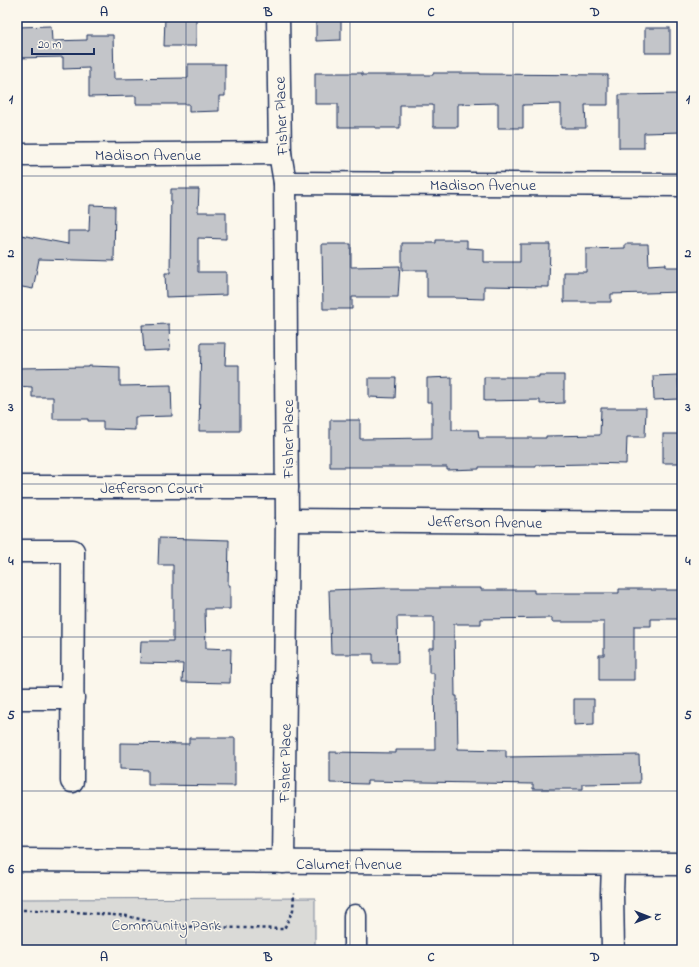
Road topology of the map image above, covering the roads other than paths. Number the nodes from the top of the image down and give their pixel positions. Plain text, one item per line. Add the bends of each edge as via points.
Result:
1 (278, 17) edge
2 (280, 153) junction
3 (17, 155) edge
4 (285, 183) junction
5 (682, 185) edge
6 (17, 487) edge
7 (287, 487) junction
8 (287, 520) junction
9 (682, 524) edge
10 (17, 551) edge
11 (17, 698) edge
12 (73, 698) junction
13 (72, 781) dead end
14 (17, 860) edge
15 (283, 862) junction
16 (613, 864) junction
17 (682, 864) edge
18 (355, 916) dead end
19 (355, 950) edge
20 (613, 950) edge

1 - 2 street, Fisher Place
2 - 3 street, Madison Avenue
2 - 4 street, Fisher Place
4 - 5 street, Madison Avenue
4 - 7 street, Fisher Place
6 - 7 street, Jefferson Court
7 - 8 street, Fisher Place
8 - 9 street, Jefferson Avenue
8 - 15 street, Fisher Place
10 - 12 street via 73,551
11 - 12 street
12 - 13 street
14 - 15 street, Calumet Avenue
15 - 16 street, Calumet Avenue
16 - 17 street, Calumet Avenue
16 - 20 street
18 - 19 street

